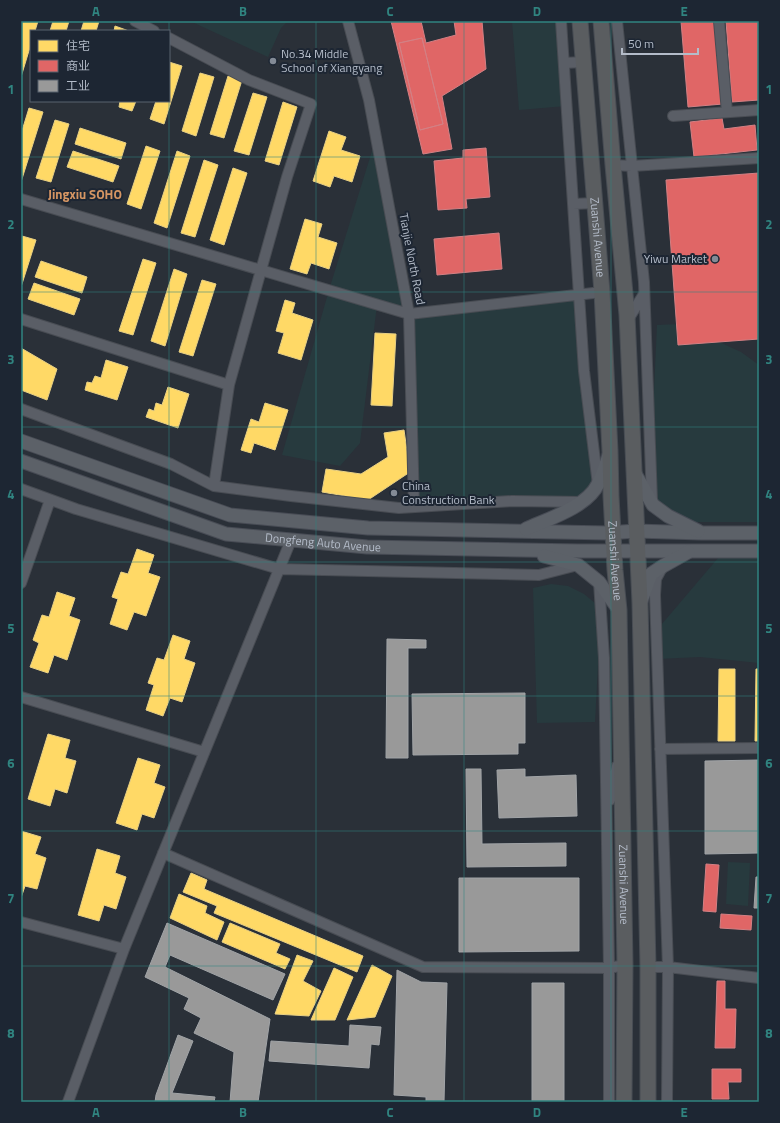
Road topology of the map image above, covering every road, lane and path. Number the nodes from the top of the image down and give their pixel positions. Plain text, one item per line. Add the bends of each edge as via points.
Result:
1 (135, 21) edge
2 (348, 21) edge
3 (561, 21) edge
4 (580, 21) edge
5 (601, 21) edge
6 (617, 21) edge
7 (718, 21) edge
8 (152, 30) edge
9 (170, 39) edge
10 (583, 62) junction
11 (564, 63) junction
12 (759, 110) edge
13 (727, 112) junction
14 (673, 116) dead end
15 (759, 158) edge
16 (613, 165) junction
17 (632, 166) junction
18 (21, 199) edge
19 (595, 203) junction
20 (573, 204) junction
21 (261, 270) junction
22 (602, 292) junction
23 (644, 294) junction
24 (578, 295) junction
25 (409, 314) junction
26 (21, 319) edge
27 (627, 321) junction
28 (229, 385) junction
29 (21, 409) edge
30 (21, 440) edge
31 (610, 451) junction
32 (21, 461) edge
33 (634, 471) junction
34 (598, 485) junction
35 (214, 486) junction
36 (21, 489) edge
37 (50, 500) junction
38 (583, 502) junction
39 (653, 505) junction
40 (414, 507) junction
41 (521, 531) junction
42 (636, 531) junction
43 (614, 533) junction
44 (701, 533) junction
45 (759, 533) edge
46 (291, 540) junction
47 (525, 550) junction
48 (614, 551) junction
49 (637, 551) junction
50 (759, 551) edge
51 (689, 552) junction
52 (578, 565) junction
53 (663, 566) junction
54 (279, 569) junction
55 (599, 582) junction
56 (21, 583) edge
57 (640, 603) junction
58 (619, 610) junction
59 (21, 697) edge
60 (622, 745) junction
61 (759, 748) edge
62 (660, 749) junction
63 (204, 752) junction
64 (607, 818) junction
65 (163, 853) junction
66 (21, 922) edge
67 (124, 949) junction
68 (625, 965) junction
69 (668, 966) junction
70 (648, 967) junction
71 (609, 968) junction
72 (759, 978) edge
73 (68, 1102) edge
74 (609, 1102) edge
75 (624, 1102) edge
76 (648, 1102) edge
77 (667, 1102) edge

1 - 8 street
2 - 25 street, Tianjie North Road via 369,100
3 - 11 street
4 - 10 highway, Zuanshi Avenue
5 - 16 highway, Zuanshi Avenue
6 - 17 street
7 - 13 street
9 - 21 street via 249,80 311,104
10 - 11 street
10 - 19 highway, Zuanshi Avenue
11 - 20 street
12 - 13 street
13 - 14 street
15 - 17 street
16 - 17 street
16 - 27 highway, Zuanshi Avenue
17 - 23 street
18 - 21 street
19 - 20 street
19 - 22 highway, Zuanshi Avenue
20 - 24 street
21 - 25 street
21 - 28 street
22 - 24 street
22 - 31 highway, Zuanshi Avenue
23 - 27 street
23 - 39 street
24 - 25 street
24 - 34 street
25 - 40 street, Tianjie North Road
26 - 28 street
27 - 33 highway, Zuanshi Avenue
28 - 35 street
29 - 35 street via 171,464
30 - 41 main road, Dongfeng Auto Avenue via 230,515 368,528
31 - 34 main road
31 - 43 highway, Zuanshi Avenue
32 - 46 main road, Dongfeng Auto Avenue via 226,534
33 - 39 main road
33 - 42 highway, Zuanshi Avenue
34 - 38 main road
35 - 40 street via 391,507
36 - 37 street
37 - 54 street
37 - 56 street
38 - 40 street via 512,501
38 - 41 main road
39 - 44 main road
41 - 43 main road, Dongfeng Auto Avenue
42 - 43 main road, Dongfeng Auto Avenue
42 - 44 main road, Dongfeng Auto Avenue
42 - 49 highway, Zuanshi Avenue
43 - 48 highway, Zuanshi Avenue
44 - 45 main road, Dongfeng Auto Avenue
46 - 47 main road, Dongfeng Auto Avenue via 367,547
46 - 54 street
47 - 48 main road, Dongfeng Auto Avenue
47 - 52 main road
48 - 49 main road, Dongfeng Auto Avenue
48 - 58 highway, Zuanshi Avenue
49 - 51 main road, Dongfeng Auto Avenue
49 - 57 highway, Zuanshi Avenue
50 - 51 main road, Dongfeng Auto Avenue
51 - 53 main road
52 - 54 street via 538,575
52 - 55 main road
53 - 57 main road via 651,574
53 - 62 street via 656,579 655,595
54 - 63 street
55 - 58 main road
55 - 64 street via 604,658
57 - 70 highway, Zuanshi Avenue
58 - 60 highway, Zuanshi Avenue
59 - 63 street
60 - 64 street
60 - 68 highway, Zuanshi Avenue
61 - 62 street
62 - 69 street
63 - 65 street
64 - 71 street
65 - 67 street
65 - 71 street via 423,968
66 - 67 street
67 - 73 street
68 - 71 street
68 - 75 highway, Zuanshi Avenue
69 - 70 street
69 - 72 street
69 - 77 street
70 - 76 highway, Zuanshi Avenue
71 - 74 street

